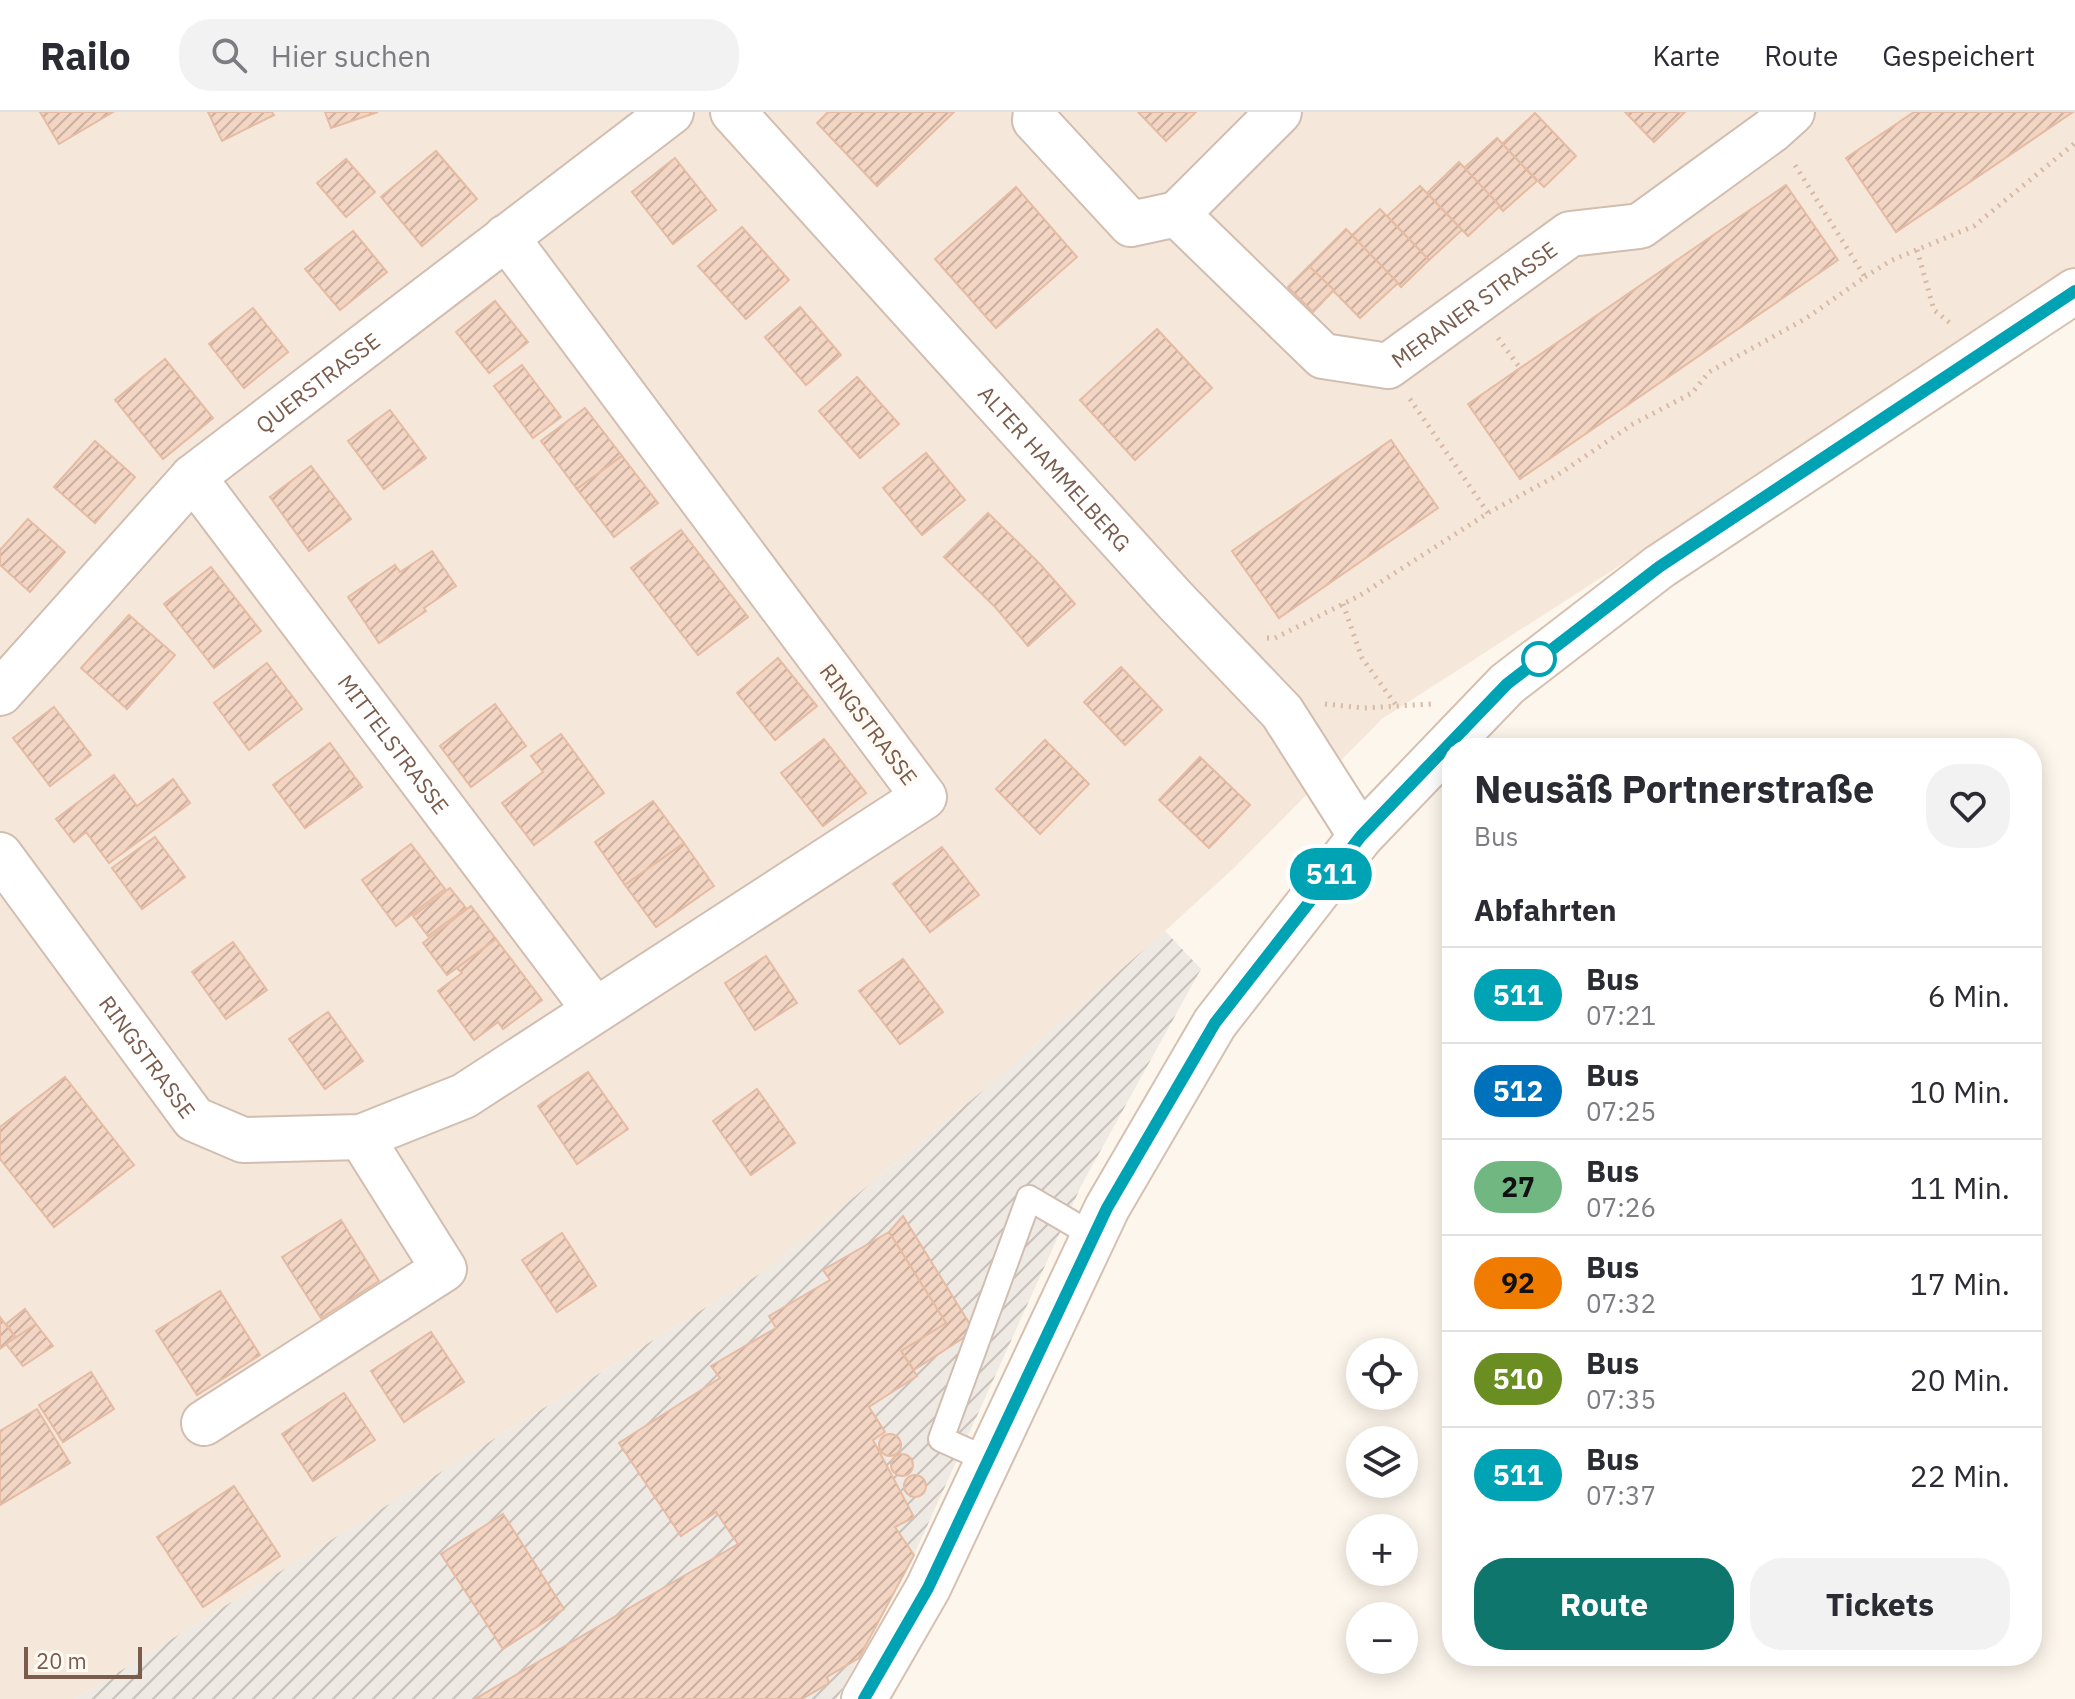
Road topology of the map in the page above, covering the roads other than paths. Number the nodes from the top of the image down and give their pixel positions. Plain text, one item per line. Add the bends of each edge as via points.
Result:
1 (671, 112) edge
2 (733, 112) edge
3 (1036, 112) edge
4 (1279, 112) edge
5 (1782, 121) edge
6 (1177, 214) junction
7 (506, 237) junction
8 (2075, 291) edge
9 (193, 477) junction
10 (0, 693) edge
11 (1455, 738) edge
12 (1442, 752) edge
13 (1361, 836) junction
14 (0, 855) edge
15 (595, 1010) junction
16 (361, 1137) junction
17 (1094, 1236) junction
18 (204, 1423) dead end
19 (988, 1460) junction
20 (864, 1699) edge

1 - 7 street, QUERSTRASSE
2 - 13 street, ALTER HAMMELBERG via 1282,712
3 - 6 street via 1035,120 1131,224
4 - 6 street
5 - 6 street, MERANER STRASSE via 1640,226 1570,234 1388,366 1323,356
7 - 9 street, QUERSTRASSE
7 - 15 street, RINGSTRASSE via 924,797
8 - 11 street via 1659,567 1507,684
9 - 10 street, QUERSTRASSE
9 - 15 street, MITTELSTRASSE
12 - 13 street
13 - 17 street via 1215,1023
14 - 16 street, RINGSTRASSE via 194,1119 243,1140
15 - 16 street, RINGSTRASSE via 464,1096
16 - 18 street via 444,1269
17 - 19 street
17 - 19 lane via 1029,1198 941,1439
19 - 20 street via 928,1588

